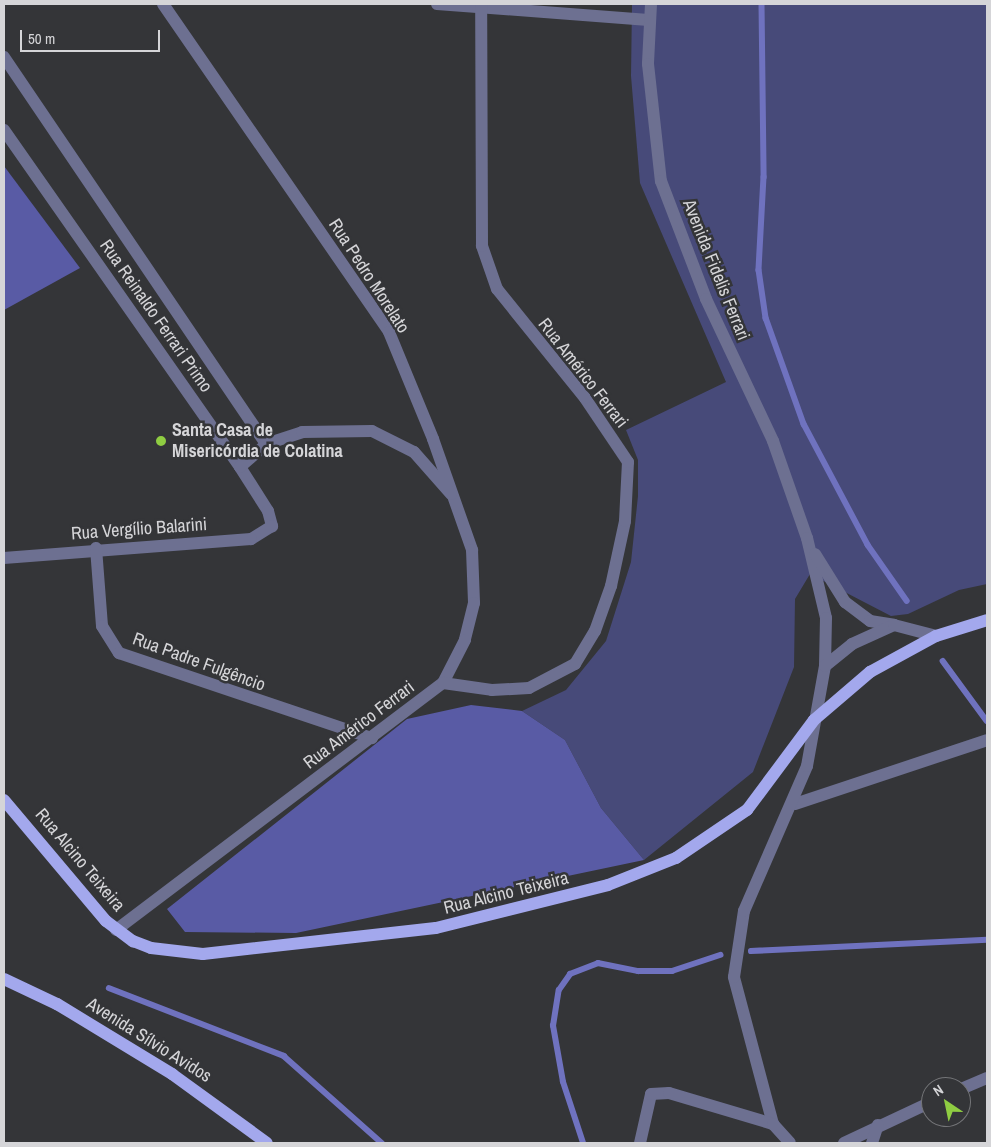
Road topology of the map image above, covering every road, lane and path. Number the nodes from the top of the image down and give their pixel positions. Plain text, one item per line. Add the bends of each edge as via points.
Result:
1 (164, 4) edge
2 (437, 4) edge
3 (651, 4) edge
4 (481, 6) edge
5 (648, 20) junction
6 (4, 57) edge
7 (4, 130) edge
8 (266, 444) junction
9 (240, 467) junction
10 (456, 500) junction
11 (272, 526) joint
12 (807, 538) junction
13 (96, 548) junction
14 (4, 558) edge
15 (987, 620) edge
16 (894, 625) junction
17 (936, 636) junction
18 (825, 666) junction
19 (444, 683) junction
20 (814, 720) junction
21 (372, 738) junction
22 (987, 740) edge
23 (4, 800) edge
24 (795, 804) junction
25 (116, 930) junction
26 (4, 979) edge
27 (987, 1078) edge
28 (971, 1085) edge
29 (921, 1106) edge
30 (773, 1124) junction
31 (878, 1125) junction
32 (268, 1143) edge
33 (640, 1143) edge
34 (790, 1143) edge
35 (844, 1143) edge
36 (872, 1143) edge

1 - 10 street, Rua Pedro Morelato via 389,332
2 - 4 street
3 - 5 street, Avenida Fidelis Ferrari
4 - 5 street
4 - 19 street, Rua Américo Ferrari via 482,246 497,289 600,418 628,462 625,521 612,586 595,631 575,664 529,688 492,690
5 - 12 street, Avenida Fidelis Ferrari via 661,181 706,299 773,441
6 - 8 street
7 - 9 street, Rua Reinaldo Ferrari Primo
8 - 9 street
8 - 10 street via 302,432 372,431 414,452
9 - 11 street, Rua Reinaldo Ferrari Primo via 268,511
10 - 19 street, Rua Pedro Morelato via 472,550 474,603 465,640
11 - 13 street, Rua Vergílio Balarini via 251,539
12 - 16 street, Avenida Fidelis Ferrari via 846,602 870,621
12 - 18 street, Avenida Fidelis Ferrari via 826,618
13 - 14 street, Rua Vergílio Balarini
13 - 21 street, Rua Padre Fulgêncio via 102,626 119,653
15 - 17 main road, Rua Alcino Teixeira
16 - 17 street, Avenida Fidelis Ferrari
16 - 18 street via 852,644
17 - 20 main road, Rua Alcino Teixeira via 870,672
18 - 20 street, Avenida Fidelis Ferrari
19 - 21 street, Rua Américo Ferrari
20 - 24 street, Avenida Fidelis Ferrari via 807,766
20 - 25 main road, Rua Alcino Teixeira via 747,810 676,858 608,885 436,928 203,954 151,948
21 - 25 street, Rua Américo Ferrari
22 - 24 street
23 - 25 main road, Rua Alcino Teixeira
24 - 30 street, Avenida Fidelis Ferrari via 744,911 734,977
26 - 32 main road, Avenida Sílvio Avidos via 57,1004 165,1069 239,1118
27 - 28 street
29 - 31 street
30 - 33 street via 669,1093 650,1094
30 - 34 street
31 - 35 street
31 - 36 street

